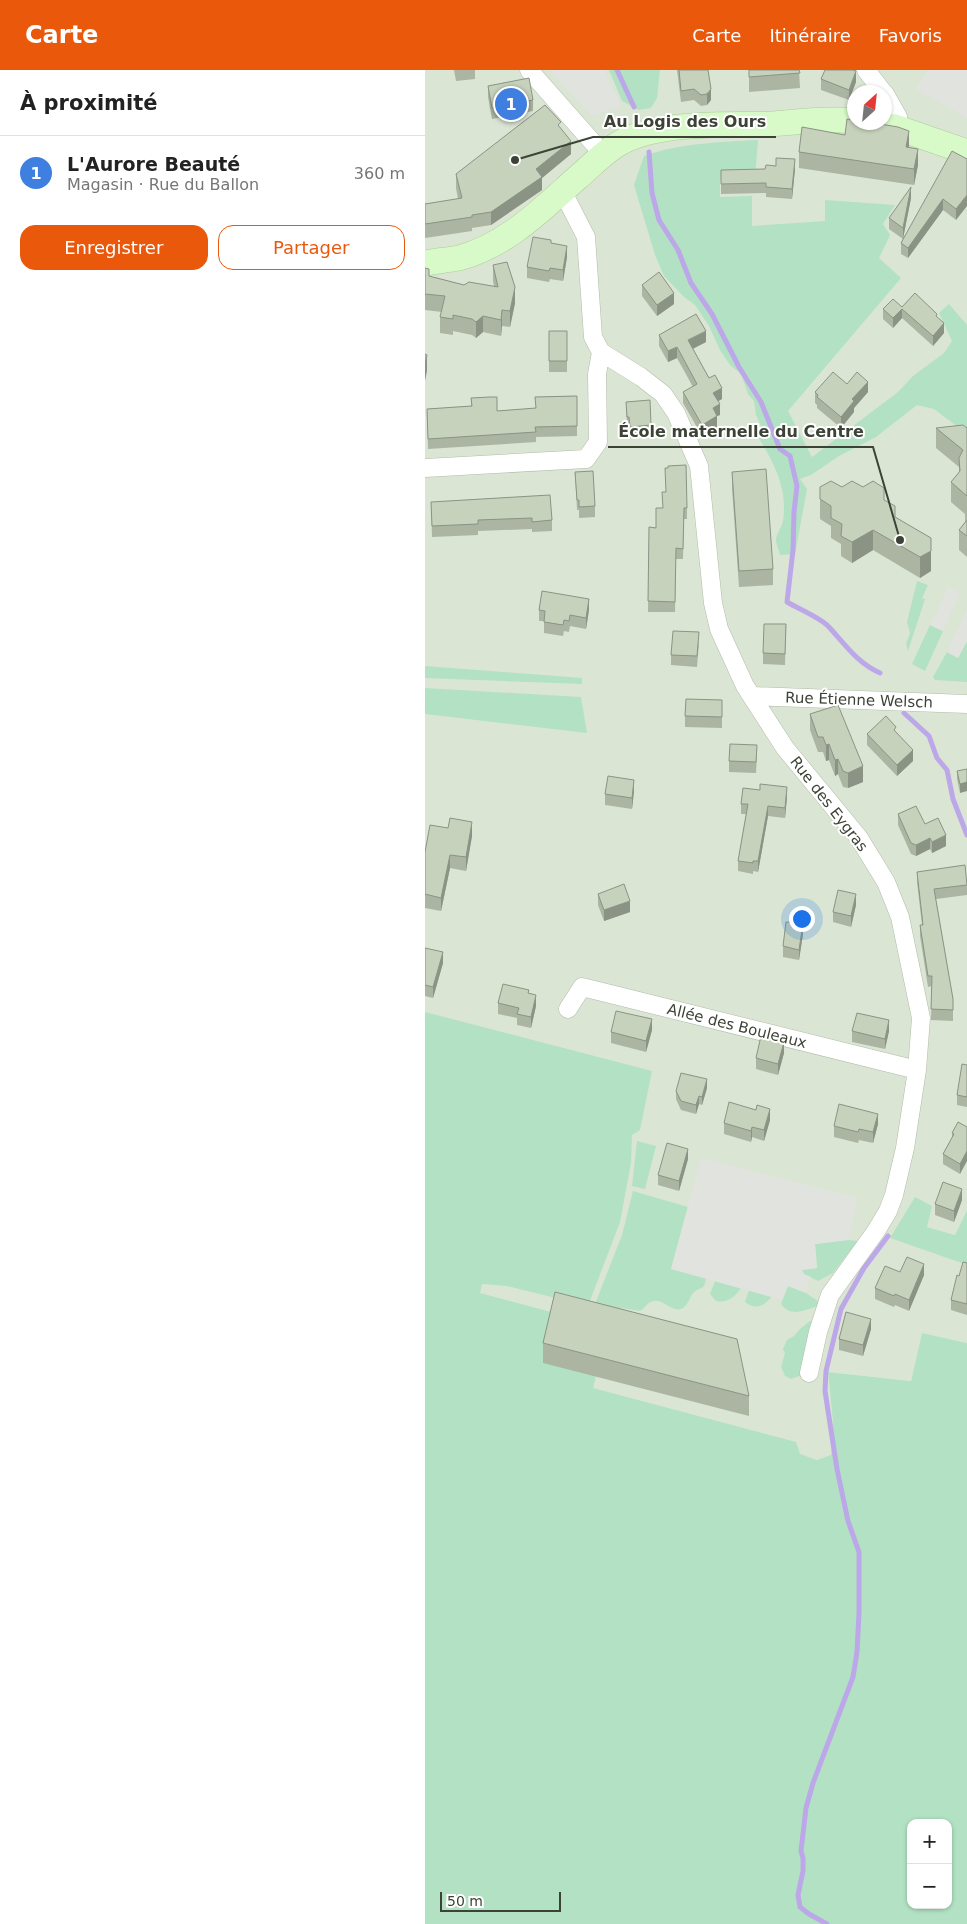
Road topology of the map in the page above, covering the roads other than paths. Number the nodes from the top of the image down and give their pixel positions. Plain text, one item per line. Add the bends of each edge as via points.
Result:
1 (529, 70) edge
2 (866, 70) edge
3 (878, 85) edge
4 (892, 107) edge
5 (847, 122) edge
6 (892, 127) edge
7 (895, 127) junction
8 (967, 152) edge
9 (603, 154) junction
10 (561, 193) junction
11 (425, 263) edge
12 (601, 352) junction
13 (425, 468) edge
14 (752, 696) junction
15 (967, 704) edge
16 (568, 1009) dead end
17 (917, 1070) junction
18 (809, 1373) dead end

1 - 9 street
2 - 3 street
4 - 7 street via 898,117
5 - 9 street via 671,128 633,137
6 - 7 street
7 - 8 street
9 - 10 street
10 - 11 street via 504,239 458,258
10 - 12 street via 586,237 593,336
12 - 13 street via 597,374 599,442 586,459
12 - 14 street, Rue des Eygras via 656,388 676,413 699,466 713,603 719,629
14 - 15 street, Rue Étienne Welsch
14 - 17 street, Rue des Eygras via 785,748 859,838 886,882 900,917 921,1018
16 - 17 street, Allée des Bouleaux via 582,987
17 - 18 street, Rue des Eygras via 894,1195 876,1231 830,1295

